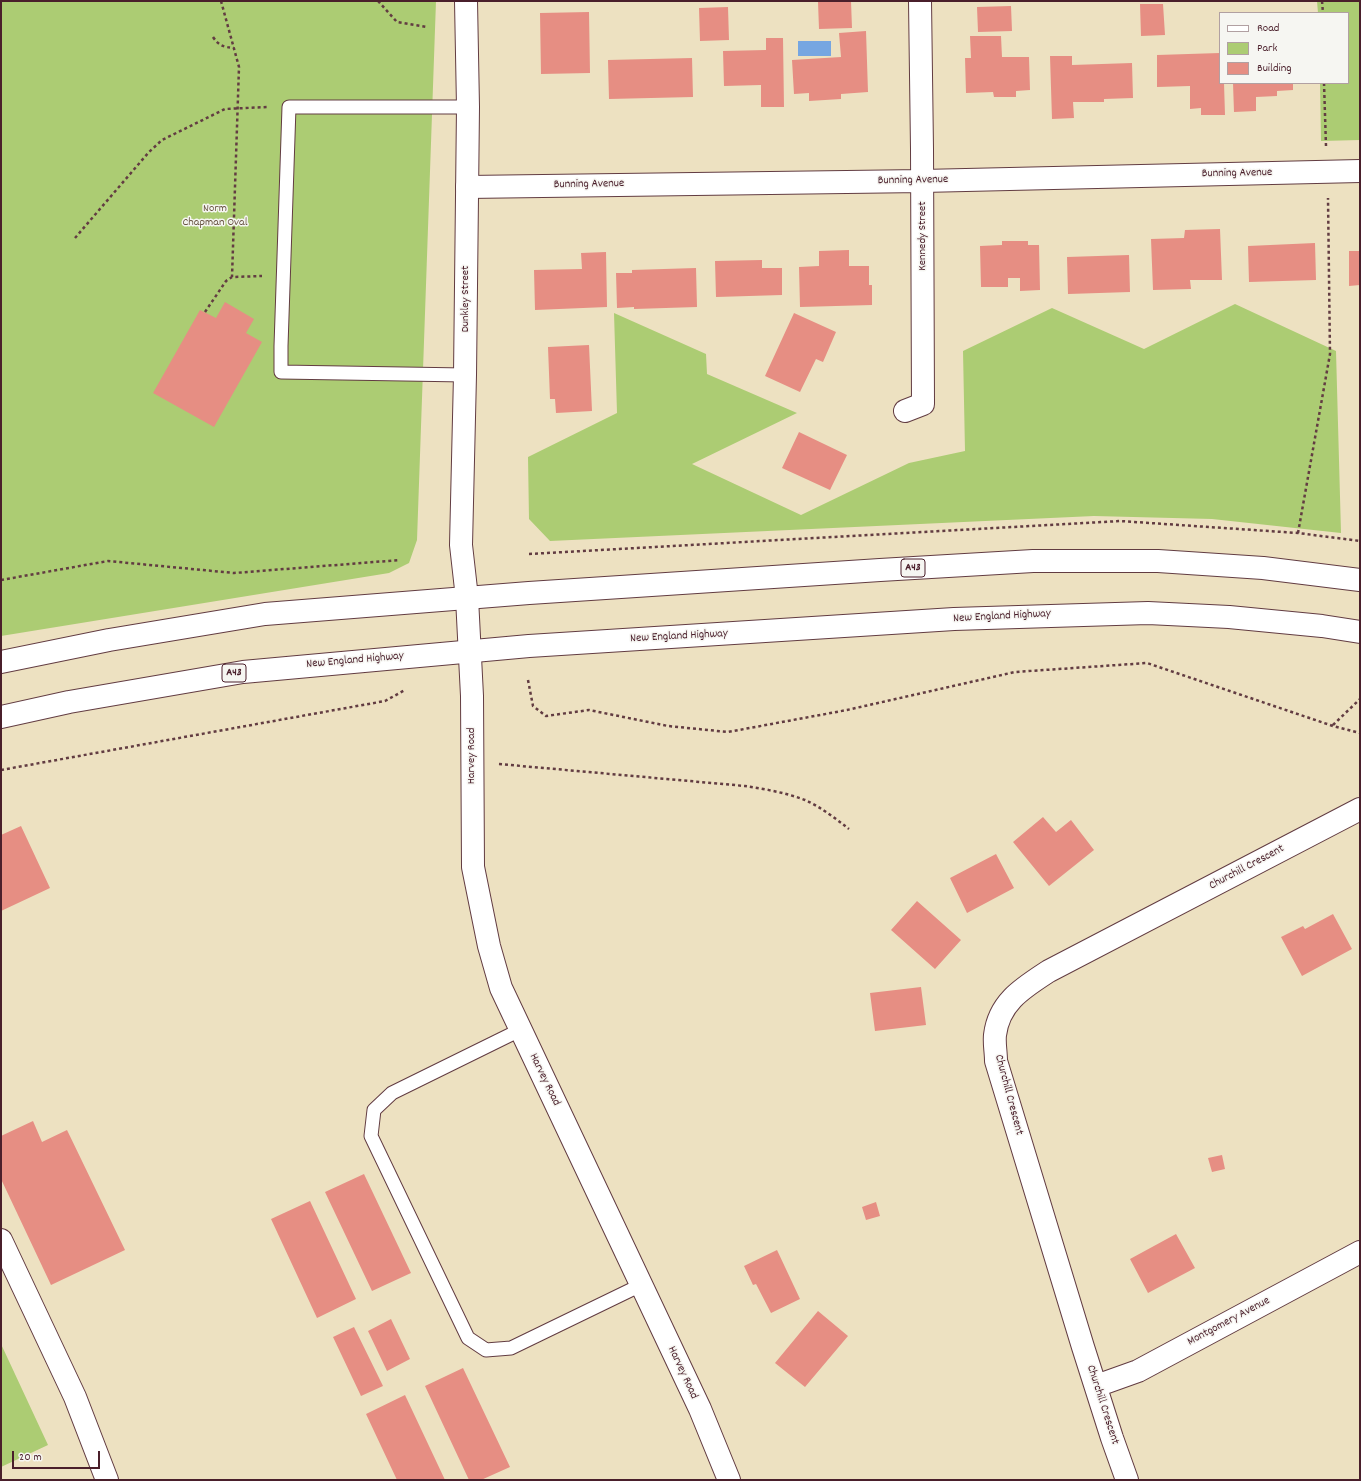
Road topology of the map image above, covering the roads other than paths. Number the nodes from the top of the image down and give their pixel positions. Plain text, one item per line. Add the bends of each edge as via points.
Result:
1 (466, 1) edge
2 (920, 1) edge
3 (468, 107) junction
4 (1360, 171) edge
5 (922, 181) junction
6 (467, 187) junction
7 (465, 375) junction
8 (905, 411) dead end
9 (1360, 580) edge
10 (466, 598) junction
11 (1360, 632) edge
12 (470, 651) junction
13 (1, 662) edge
14 (1, 717) edge
15 (1360, 809) edge
16 (520, 1030) junction
17 (1, 1240) edge
18 (1360, 1252) edge
19 (641, 1285) junction
20 (1096, 1386) junction
21 (107, 1480) edge
22 (729, 1480) edge
23 (1127, 1480) edge

1 - 3 main road, Dunkley Street
2 - 5 main road, Kennedy Street
3 - 6 main road, Dunkley Street
3 - 7 lane via 289,107 281,346 282,372
4 - 5 main road, Bunning Avenue
5 - 6 main road, Bunning Avenue
5 - 8 main road, Kennedy Street via 923,404
6 - 7 main road, Dunkley Street
7 - 10 main road, Dunkley Street via 462,545
9 - 10 main road, A43 via 1264,568 1158,561 1033,561
10 - 12 main road, Harvey Road
10 - 13 main road, A43 via 265,614 109,640
11 - 12 main road, New England Highway / A43 via 1229,617 1100,613 954,619
12 - 14 main road, New England Highway / A43 via 243,672 68,702
12 - 16 main road, Harvey Road via 473,867 489,946 501,988
15 - 20 main road, Churchill Crescent via 1049,971 1011,999 1000,1015 995,1036 996,1060
16 - 19 main road, Harvey Road
16 - 19 lane via 392,1093 374,1110 370,1136 468,1338 486,1350 511,1348
17 - 21 main road via 75,1397
18 - 20 main road, Montgomery Avenue via 1138,1371
19 - 22 main road, Harvey Road via 700,1409
20 - 23 main road, Churchill Crescent

